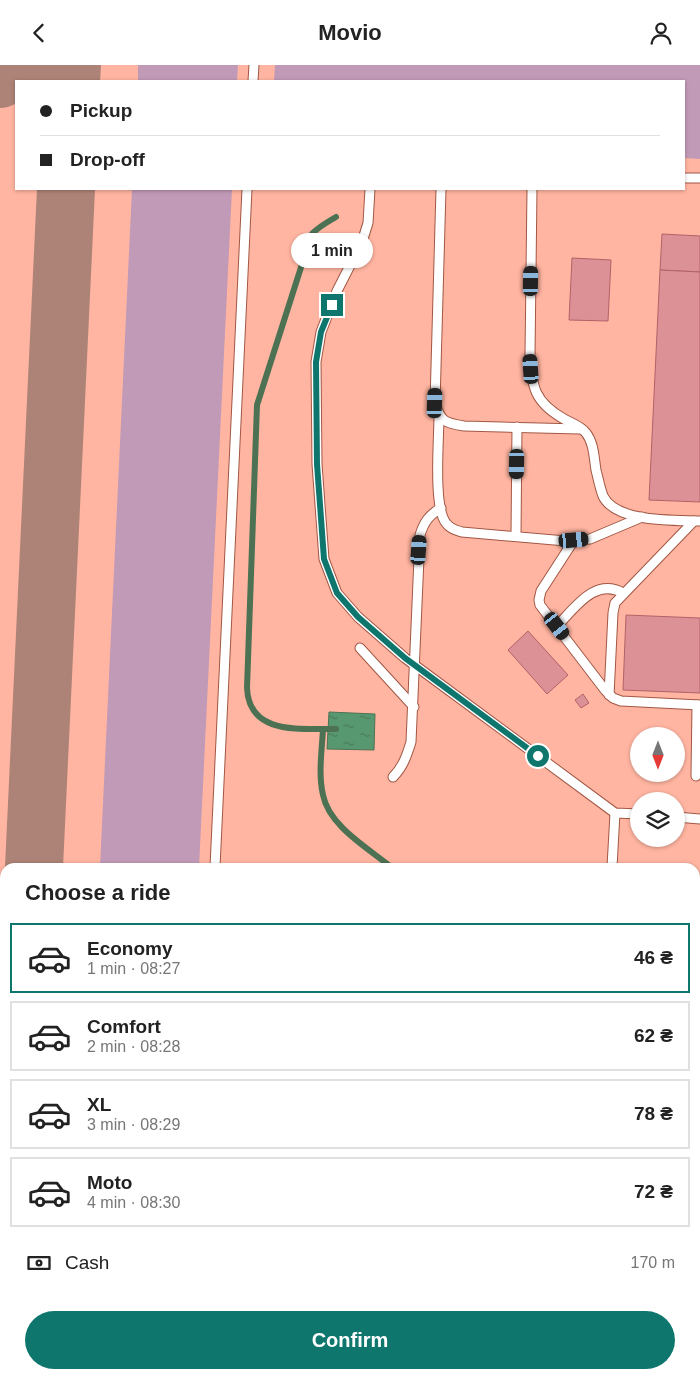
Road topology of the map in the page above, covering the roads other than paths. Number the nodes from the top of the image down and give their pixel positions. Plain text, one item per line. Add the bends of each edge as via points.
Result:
1 (254, 65) edge
2 (253, 80) edge
3 (685, 178) edge
4 (700, 178) edge
5 (248, 190) edge
6 (370, 190) edge
7 (442, 190) edge
8 (532, 190) edge
9 (439, 416) junction
10 (517, 427) junction
11 (582, 429) junction
12 (441, 508) junction
13 (642, 517) junction
14 (697, 521) edge
15 (516, 537) junction
16 (574, 540) junction
17 (623, 593) junction
18 (557, 626) junction
19 (360, 648) dead end
20 (414, 664) junction
21 (609, 695) junction
22 (698, 705) edge
23 (414, 707) junction
24 (696, 776) dead end
25 (393, 777) dead end
26 (615, 813) junction
27 (630, 814) edge
28 (685, 818) edge
29 (700, 819) edge
30 (215, 863) edge
31 (612, 863) edge

1 - 2 lane
3 - 4 lane
5 - 30 lane
6 - 20 lane via 368,223 321,332 316,362 317,464 324,559 337,593 358,617
7 - 9 lane via 435,403
8 - 11 lane via 532,382 539,398 552,412
9 - 10 lane via 449,424
9 - 12 lane via 438,493
10 - 11 lane
10 - 15 lane
11 - 13 lane via 592,443 596,470 609,504
12 - 15 lane via 444,522 450,528
12 - 20 lane via 431,514 420,535
13 - 14 lane
13 - 16 lane via 590,539
14 - 17 lane
15 - 16 lane
16 - 18 lane via 539,595 540,605
17 - 18 lane via 613,588 592,592
17 - 21 lane via 615,603 613,613
18 - 21 lane
19 - 23 lane
20 - 23 lane
20 - 26 lane
21 - 22 lane via 621,701
22 - 24 lane
23 - 25 lane via 411,742 400,770
26 - 27 lane
26 - 31 lane
28 - 29 lane

